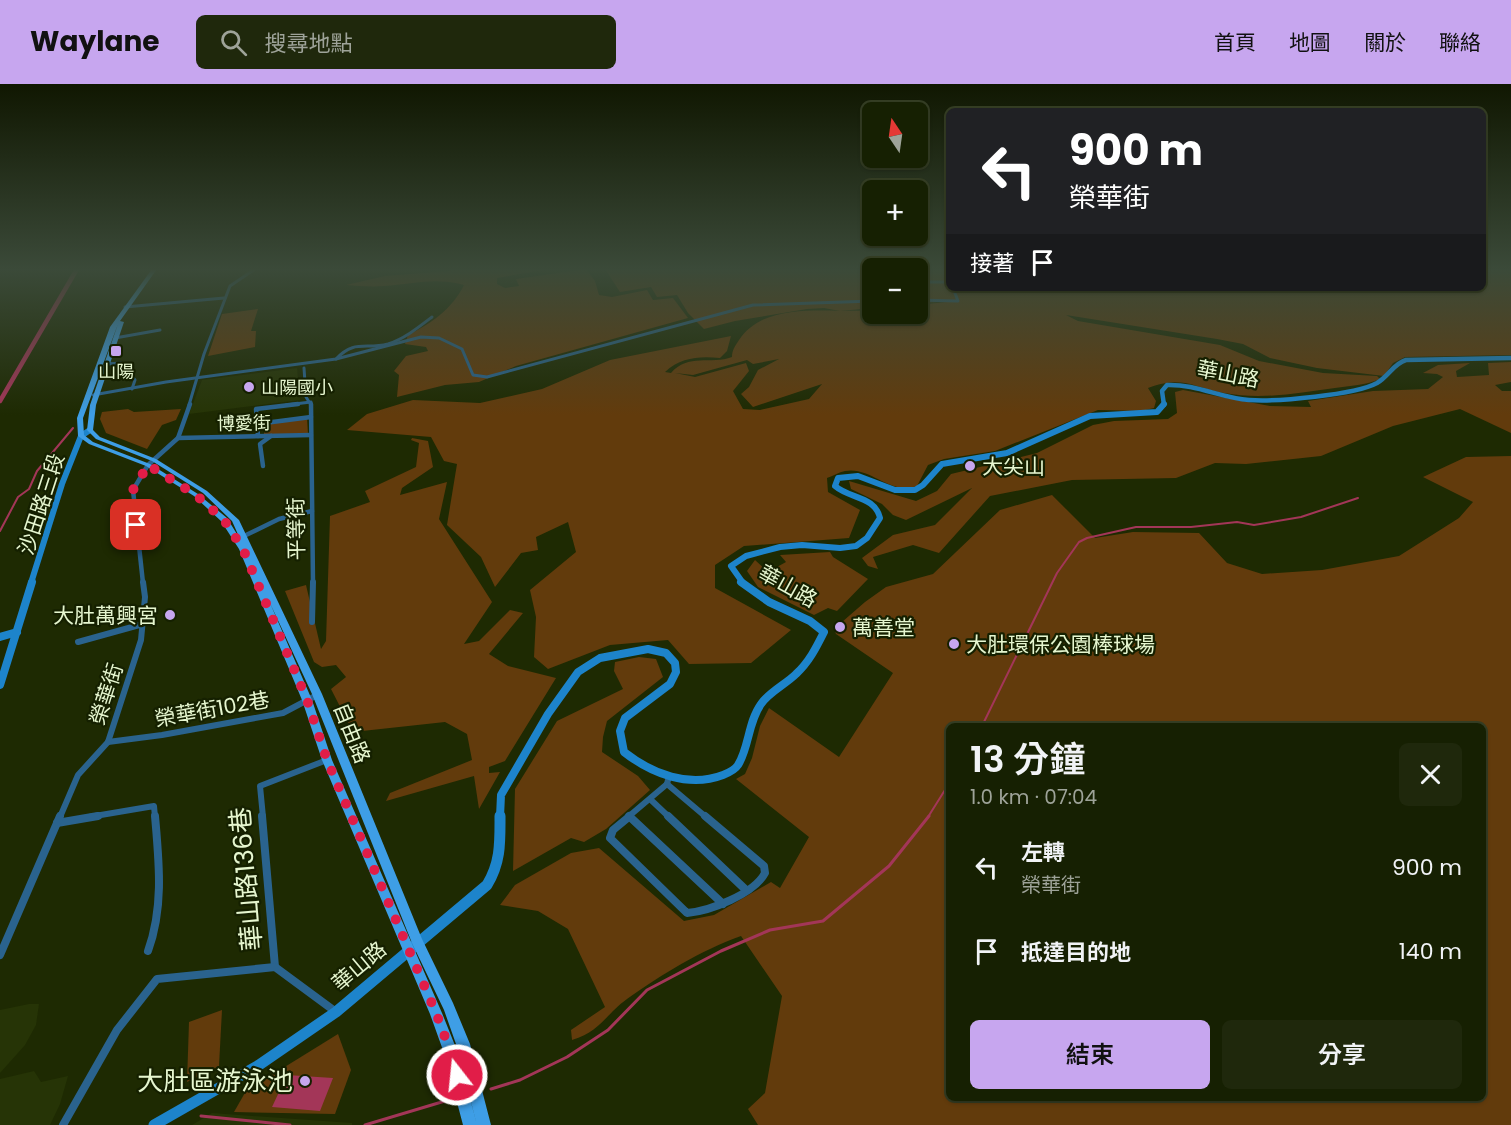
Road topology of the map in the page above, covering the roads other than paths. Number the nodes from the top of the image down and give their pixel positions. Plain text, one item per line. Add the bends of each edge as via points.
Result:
1 (120, 318) edge
2 (123, 318) edge
3 (217, 318) edge
4 (431, 318) edge
5 (707, 318) edge
6 (160, 330) dead end
7 (115, 338) junction
8 (111, 351) junction
9 (104, 352) junction
10 (1511, 358) edge
11 (336, 359) junction
12 (106, 364) junction
13 (304, 368) dead end
14 (198, 378) junction
15 (132, 389) junction
16 (96, 394) junction
17 (88, 395) junction
18 (310, 402) junction
19 (311, 417) junction
20 (257, 424) junction
21 (86, 433) junction
22 (311, 435) junction
23 (258, 436) junction
24 (273, 436) junction
25 (178, 438) junction
26 (151, 463) junction
27 (263, 466) dead end
28 (206, 498) junction
29 (312, 511) junction
30 (244, 536) junction
31 (312, 622) dead end
32 (143, 624) junction
33 (17, 633) junction
34 (0, 636) edge
35 (78, 642) dead end
36 (0, 685) edge
37 (317, 695) junction
38 (307, 700) junction
39 (108, 742) junction
40 (327, 760) junction
41 (668, 780) junction
42 (650, 799) junction
43 (629, 816) junction
44 (57, 823) junction
45 (746, 890) junction
46 (723, 904) junction
47 (418, 943) junction
48 (408, 950) junction
49 (148, 951) dead end
50 (0, 955) edge
51 (275, 967) junction
52 (336, 1012) junction
53 (63, 1125) edge
54 (154, 1125) edge
55 (470, 1125) edge
56 (484, 1125) edge

1 - 9 main road, 沙田路三段
2 - 7 main road, 沙田路三段
3 - 14 street
4 - 11 street via 390,342 348,347
5 - 11 street via 487,377 473,375 459,346 435,338 421,337
6 - 7 street
7 - 8 main road, 沙田路三段
8 - 9 main road
8 - 12 main road, 沙田路三段
9 - 17 main road, 沙田路三段
10 - 41 street, 華山路 via 1406,360 1396,363 1385,379 1375,384 1274,401 1244,400 1178,384 1167,385 1162,391 1164,406 1157,412 1090,416 1006,453 942,464 917,490 893,490 854,474 838,478 835,486 839,491 872,503 879,510 880,518 859,545 850,548 806,544 768,550 740,558 731,566 736,579 784,610 817,624 824,632 811,658 762,702 738,765 730,772 710,780
11 - 14 street
12 - 15 street via 125,366 135,380
12 - 16 main road, 沙田路三段
13 - 18 street, 平等街 via 306,397
14 - 15 street
14 - 25 street
15 - 16 street
16 - 17 street
16 - 21 main road, 沙田路三段
17 - 21 main road, 沙田路三段 via 80,418
18 - 19 street, 平等街
18 - 20 street via 256,409
19 - 20 street
19 - 22 street, 平等街
20 - 23 street
21 - 26 main road, 自由路 via 91,443
21 - 33 street, 沙田路三段 via 62,484
22 - 24 street, 博愛街
22 - 29 street, 平等街
23 - 24 street, 博愛街
23 - 25 street, 博愛街
24 - 27 street via 260,444
25 - 26 street, 榮華街
26 - 28 main road, 自由路
26 - 32 street, 榮華街 via 133,490 145,597
28 - 30 main road, 自由路 via 236,520
28 - 38 main road, 自由路 via 243,549
29 - 30 street via 279,519
29 - 31 street, 平等街
30 - 37 main road, 自由路
32 - 35 street
32 - 39 street, 榮華街
33 - 34 street
33 - 36 street, 沙田路三段
37 - 38 street, 榮華街102巷
37 - 47 main road, 自由路
38 - 39 street, 榮華街102巷 via 283,713
38 - 40 main road, 自由路
39 - 44 street, 榮華街 via 78,775
40 - 48 main road, 自由路
40 - 51 street, 華山路136巷 via 260,786
41 - 42 street
41 - 45 street via 764,866 763,877
41 - 47 street, 華山路 via 624,752 620,731 629,713 670,684 676,672 672,658 648,649 600,658 586,665 548,714 501,795 501,859 495,874
42 - 43 street
42 - 45 street
43 - 46 street
43 - 46 street via 610,838 687,913 701,913
44 - 49 street via 154,806 159,901 154,939
44 - 50 street, 榮華街
45 - 46 street
47 - 48 street, 華山路
47 - 56 main road, 自由路 via 464,1044
48 - 52 street, 華山路
48 - 55 main road, 自由路 via 451,1053
51 - 52 street, 華山路
51 - 53 street via 157,979 124,1021
52 - 54 street, 華山路 via 259,1065

